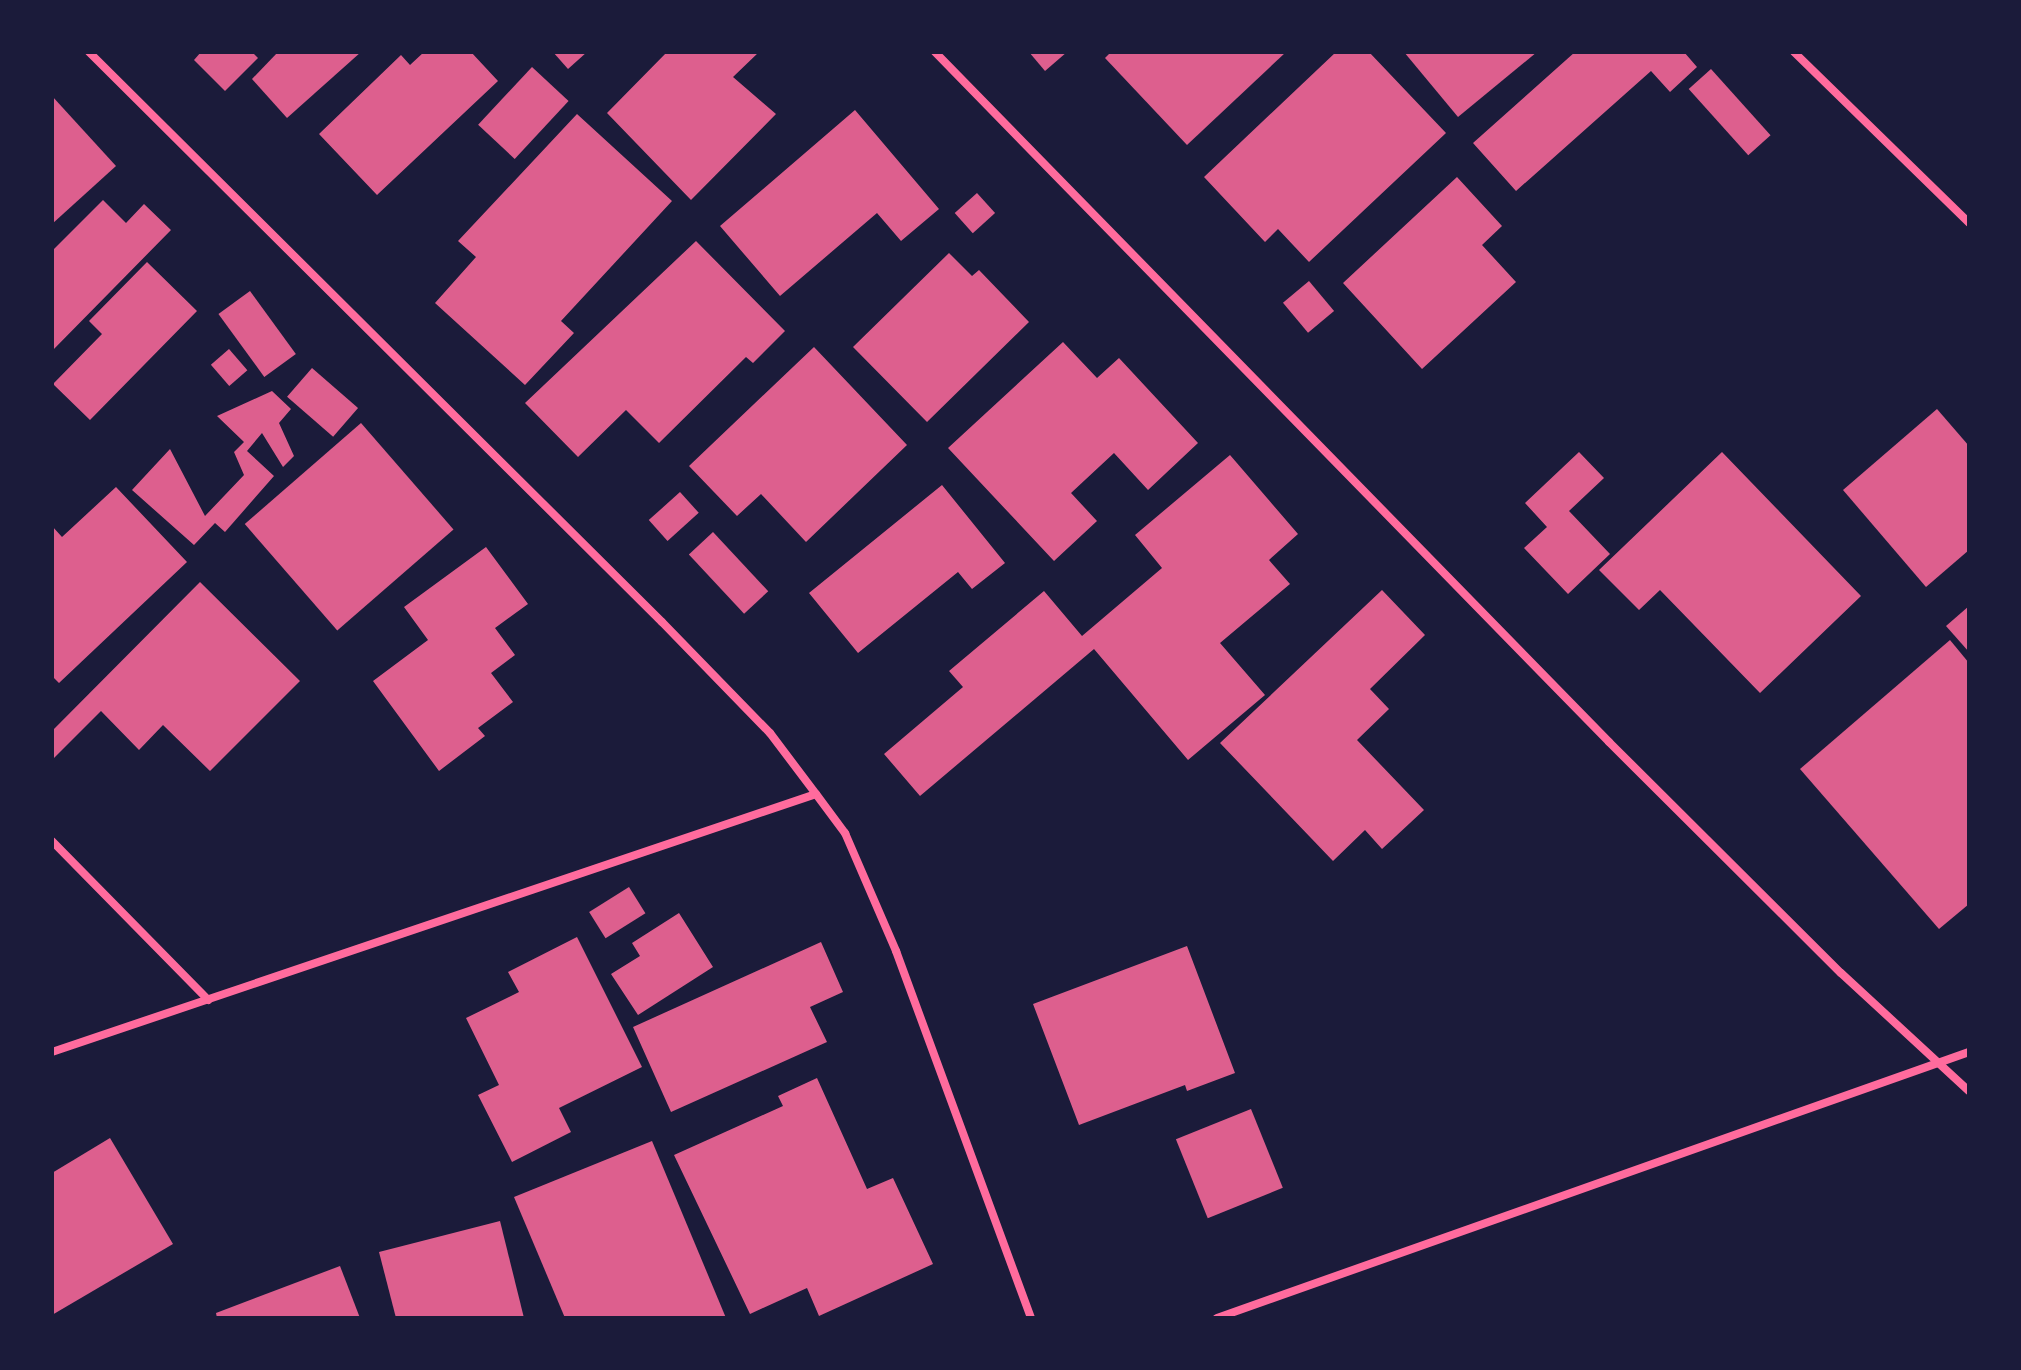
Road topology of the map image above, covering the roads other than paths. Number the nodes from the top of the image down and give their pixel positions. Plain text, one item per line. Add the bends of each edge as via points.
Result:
1 (89, 52) edge
2 (935, 52) edge
3 (1794, 52) edge
4 (1969, 223) edge
5 (816, 794) junction
6 (52, 841) edge
7 (208, 1000) junction
8 (52, 1052) edge
9 (1969, 1052) edge
10 (1938, 1063) junction
11 (1969, 1091) edge
12 (1031, 1318) edge
13 (1217, 1318) edge

1 - 5 street via 662,622 770,733
2 - 10 street via 1609,742
3 - 4 street
5 - 7 street
5 - 12 street via 845,833 896,951
6 - 7 street
7 - 8 street
9 - 10 street
10 - 11 street
10 - 13 street

